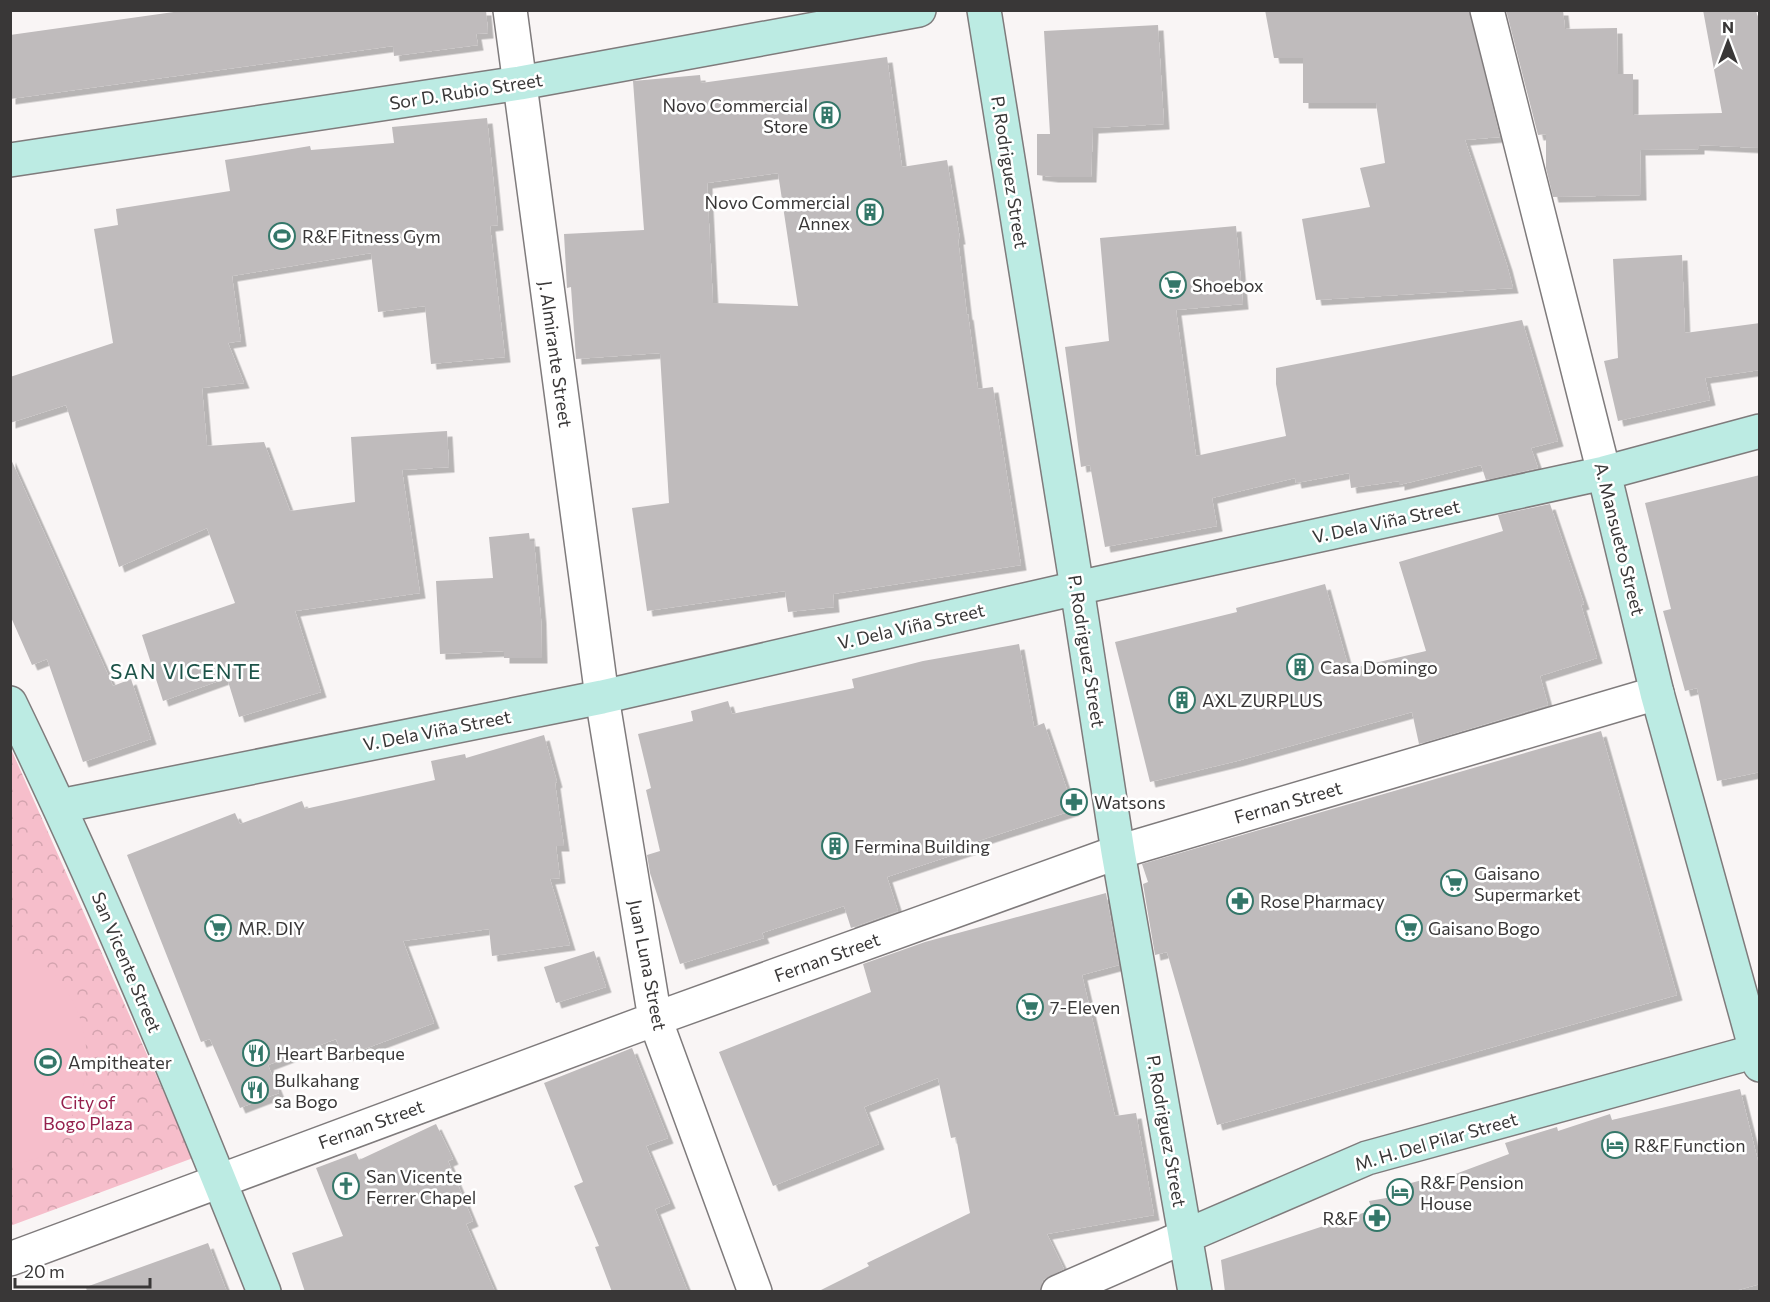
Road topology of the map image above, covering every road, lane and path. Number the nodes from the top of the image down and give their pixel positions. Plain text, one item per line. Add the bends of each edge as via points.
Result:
1 (510, 10) edge
2 (919, 10) edge
3 (984, 10) edge
4 (1487, 10) edge
5 (520, 83) junction
6 (10, 160) edge
7 (1760, 431) edge
8 (1604, 473) junction
9 (1077, 588) junction
10 (1657, 693) junction
11 (602, 697) junction
12 (10, 703) edge
13 (60, 806) junction
14 (1118, 852) junction
15 (655, 1018) junction
16 (1758, 1056) edge
17 (219, 1180) junction
18 (1186, 1236) junction
19 (10, 1259) edge
20 (264, 1292) edge
21 (754, 1292) edge
22 (1058, 1292) edge
23 (1195, 1292) edge

1 - 5 street, J. Almirante Street
2 - 5 street, Sor D. Rubio Street
3 - 9 street, P. Rodriguez Street
4 - 8 street, A. Mansueto Street
5 - 6 street, Sor D. Rubio Street
5 - 11 street, J. Almirante Street
7 - 8 street, V. Dela Viña Street
8 - 9 street, V. Dela Viña Street
8 - 10 street, A. Mansueto Street
9 - 11 street, V. Dela Viña Street
9 - 14 street, P. Rodriguez Street
10 - 14 street, Fernan Street
10 - 16 street, A. Mansueto Street
11 - 13 street, V. Dela Viña Street
11 - 15 street, Juan Luna Street
12 - 13 street, San Vicente Street
13 - 17 street, San Vicente Street
14 - 15 street, Fernan Street
14 - 18 street, P. Rodriguez Street
15 - 17 street, Fernan Street
15 - 21 street, Juan Luna Street
16 - 18 street, M. H. Del Pilar Street via 1367,1158
17 - 19 street, Fernan Street
17 - 20 street, San Vicente Street
18 - 22 street, M. H. Del Pilar Street
18 - 23 street, P. Rodriguez Street

